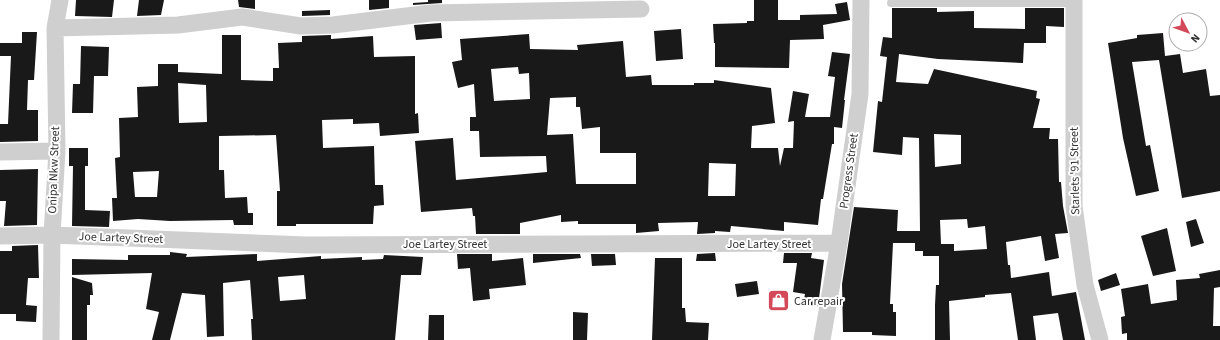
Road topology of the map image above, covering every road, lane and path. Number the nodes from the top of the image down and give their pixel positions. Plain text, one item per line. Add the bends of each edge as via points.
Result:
1 (60, 0) edge
2 (861, 0) edge
3 (1074, 2) edge
4 (891, 3) dead end
5 (641, 9) dead end
6 (55, 28) junction
7 (56, 151) junction
8 (0, 152) edge
9 (52, 235) junction
10 (0, 236) edge
11 (838, 244) junction
12 (51, 340) edge
13 (822, 340) edge
14 (1100, 340) edge

1 - 6 street, Onipa Nkw Street
2 - 11 street, Progress Street via 860,94
3 - 4 lane
3 - 14 street, Starlets '91 Street via 1074,206 1085,285
5 - 6 street via 430,13 333,25 301,26 242,18 178,25
6 - 7 street, Onipa Nkw Street
7 - 8 street
7 - 9 street, Onipa Nkw Street
9 - 10 street, Joe Lartey Street
9 - 11 street, Joe Lartey Street via 306,245
9 - 12 street, Onipa Nkw Street
11 - 13 street, Progress Street

